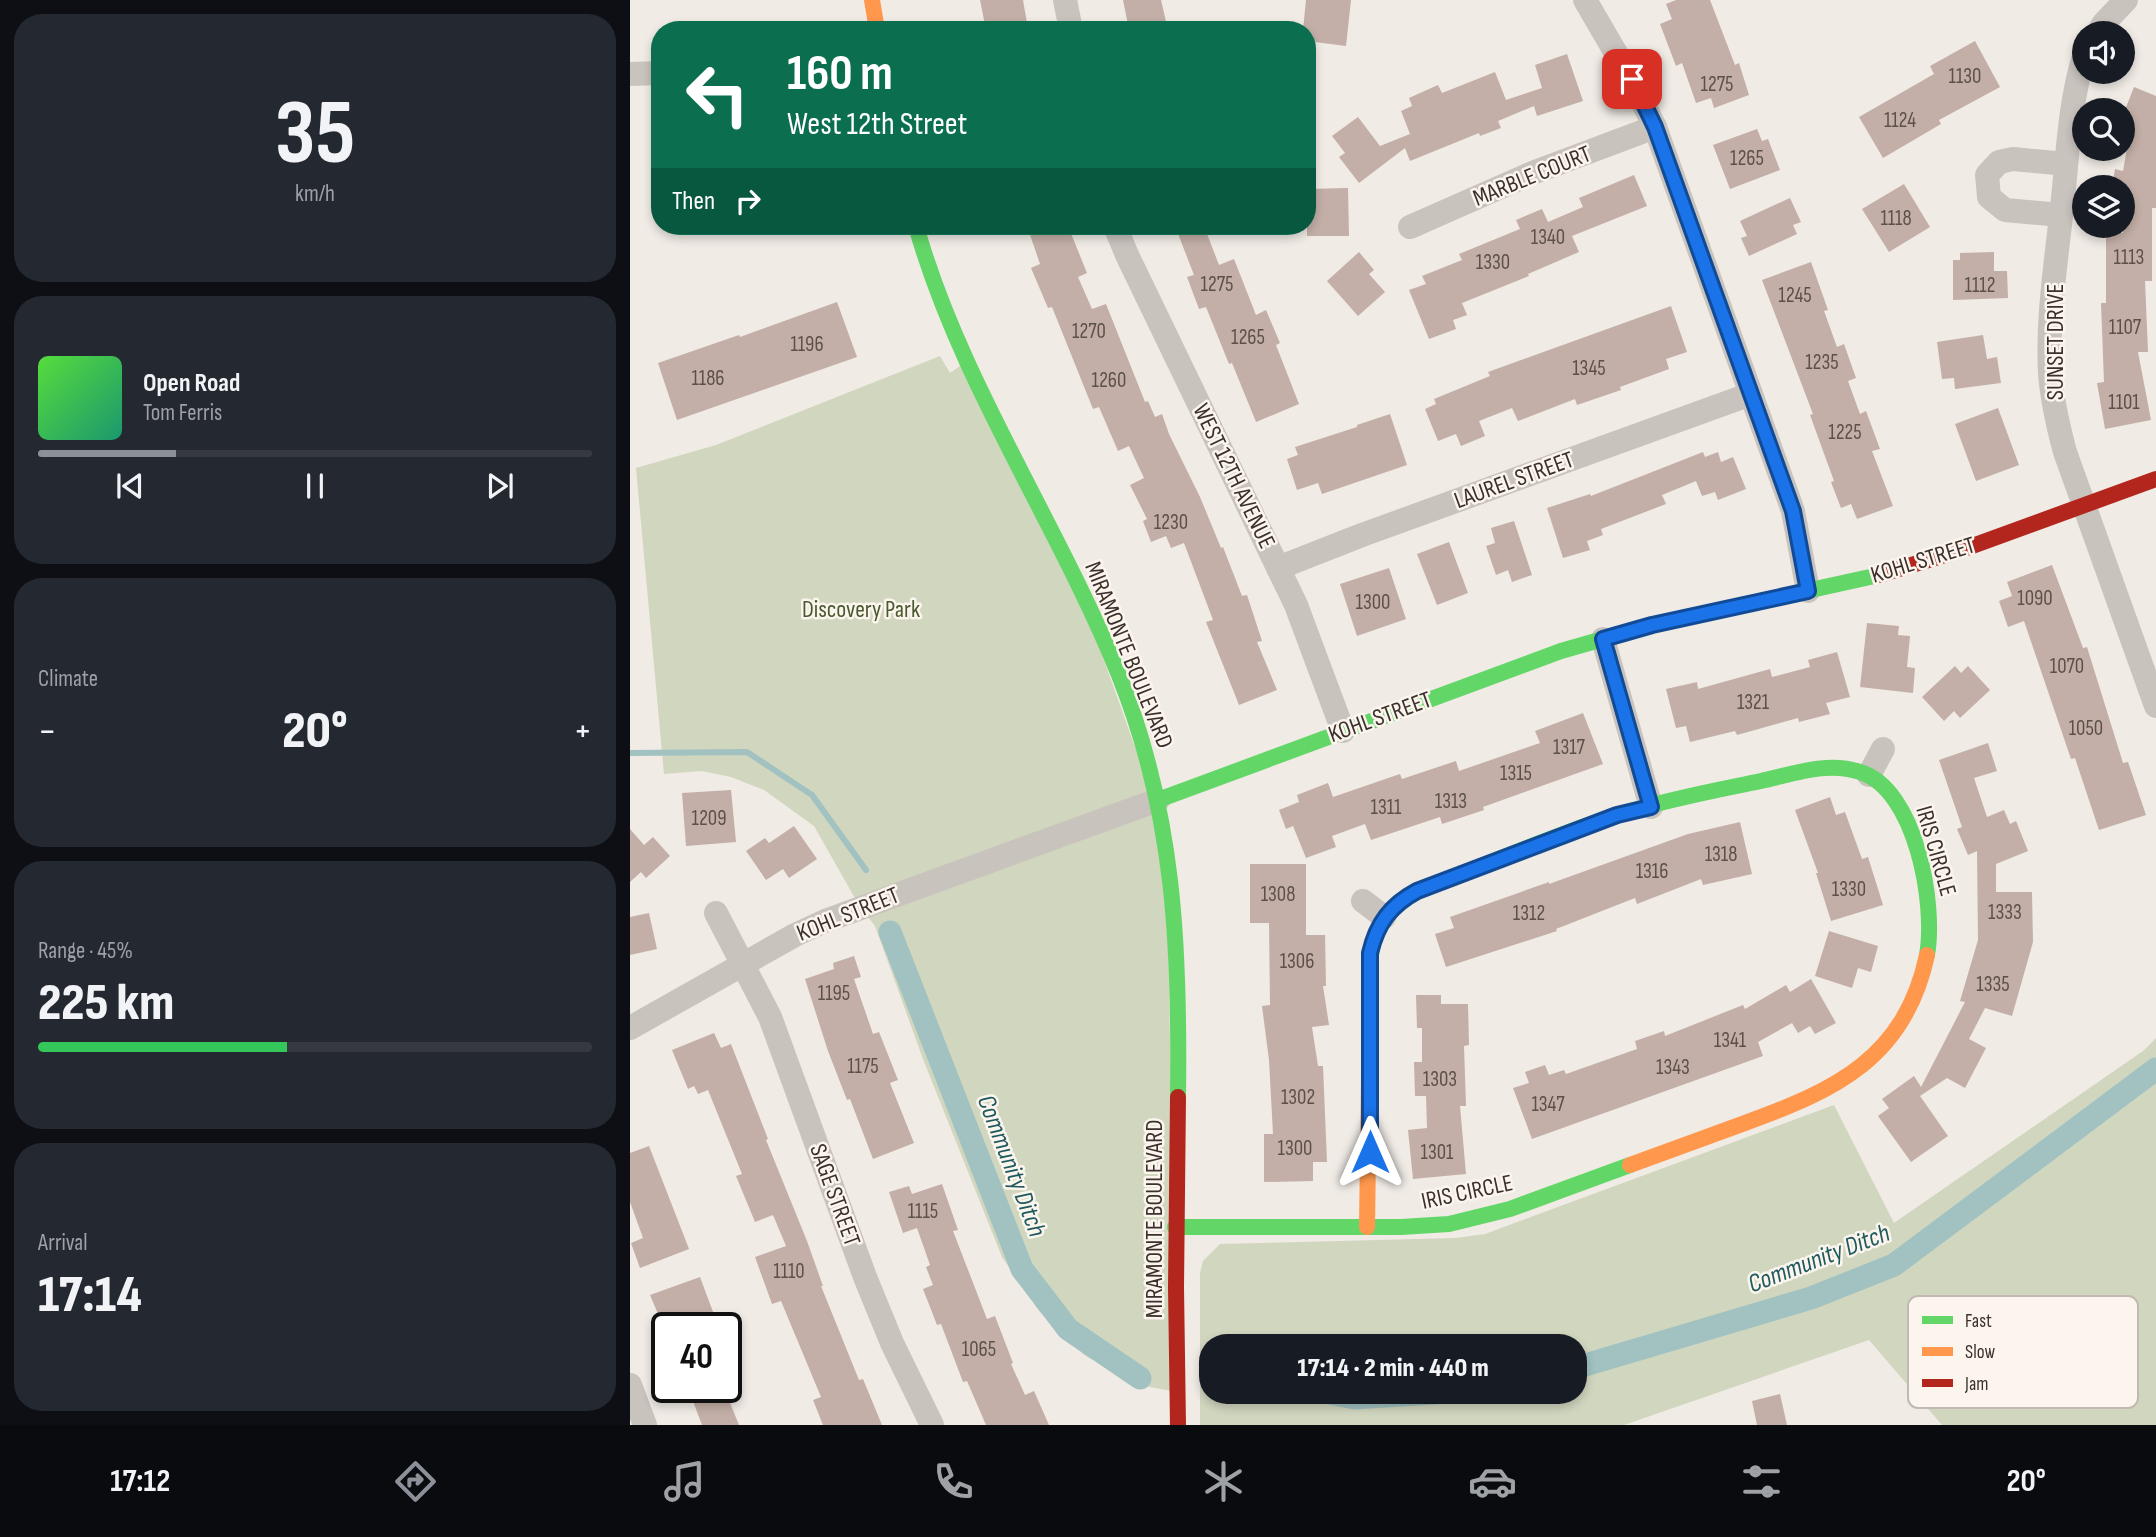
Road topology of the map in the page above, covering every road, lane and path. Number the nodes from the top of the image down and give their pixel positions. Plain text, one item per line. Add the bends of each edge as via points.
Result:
1 (872, 0) edge
2 (1065, 0) edge
3 (1585, 0) edge
4 (2126, 0) edge
5 (876, 21) edge
6 (1068, 21) edge
7 (2106, 21) edge
8 (651, 73) edge
9 (630, 74) edge
10 (2075, 84) edge
11 (1655, 127) junction
12 (2066, 164) junction
13 (2061, 215) junction
14 (1410, 227) dead end
15 (919, 235) edge
16 (1119, 235) edge
17 (1751, 394) junction
18 (2156, 479) edge
19 (2084, 506) junction
20 (1278, 568) junction
21 (1808, 591) junction
22 (1603, 639) junction
23 (2156, 706) edge
24 (1343, 731) junction
25 (1883, 749) dead end
26 (1870, 775) junction
27 (1158, 800) junction
28 (1651, 807) junction
29 (1363, 901) dead end
30 (716, 913) dead end
31 (1384, 917) junction
32 (742, 964) junction
33 (630, 1028) edge
34 (1175, 1227) junction
35 (1367, 1227) junction
36 (630, 1385) edge
37 (645, 1425) edge
38 (932, 1425) edge
39 (1178, 1425) edge

1 - 5 street
2 - 6 street
3 - 11 street
4 - 7 street
8 - 9 street
10 - 12 street, SUNSET DRIVE
11 - 14 street, MARBLE COURT via 1535,172
11 - 17 street
12 - 13 street, SUNSET DRIVE
12 - 13 street via 2012,159 1999,162 1987,175 1989,197 2005,211
13 - 19 street, SUNSET DRIVE via 2050,373 2055,417
15 - 27 street, MIRAMONTE BOULEVARD via 957,338 1120,680
16 - 20 street, WEST 12TH AVENUE
17 - 20 street, LAUREL STREET
17 - 21 street via 1793,511
18 - 19 street, KOHL STREET
19 - 21 street, KOHL STREET via 1890,573
19 - 23 street, SUNSET DRIVE
20 - 24 street, WEST 12TH AVENUE
21 - 22 street, KOHL STREET
22 - 24 street, KOHL STREET
22 - 28 street
24 - 27 street, KOHL STREET
25 - 26 street
26 - 28 street via 1840,767 1814,770
26 - 35 street, IRIS CIRCLE via 1899,803 1916,850 1929,913 1929,942 1906,1013 1865,1065 1801,1103 1510,1209 1450,1224
27 - 32 street, KOHL STREET via 860,907
27 - 34 street, MIRAMONTE BOULEVARD via 1177,921
28 - 31 street via 1617,815 1417,891
29 - 31 street
30 - 32 street, SAGE STREET
31 - 35 street via 1370,953
32 - 33 street, KOHL STREET
32 - 38 street, SAGE STREET via 770,1017 892,1343
34 - 35 street, IRIS CIRCLE
34 - 39 street, MIRAMONTE BOULEVARD
36 - 37 street

